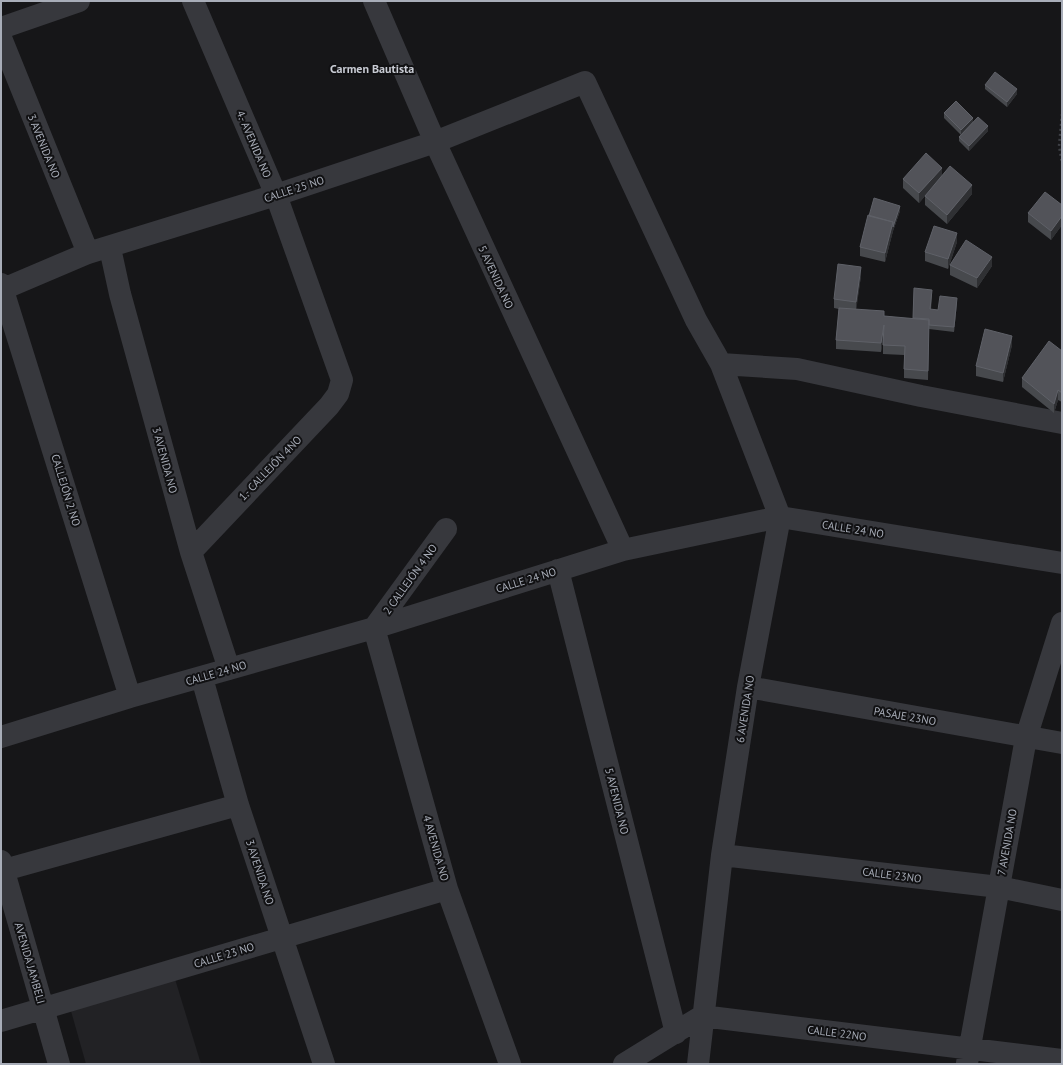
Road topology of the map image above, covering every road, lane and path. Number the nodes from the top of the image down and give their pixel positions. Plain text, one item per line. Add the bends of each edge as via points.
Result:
1 (79, 1) edge
2 (193, 1) edge
3 (374, 1) edge
4 (1, 28) edge
5 (1, 38) edge
6 (1062, 114) edge
7 (435, 142) junction
8 (1062, 163) edge
9 (276, 195) junction
10 (110, 248) junction
11 (88, 253) junction
12 (2, 287) edge
13 (721, 364) junction
14 (342, 380) joint
15 (1062, 423) edge
16 (780, 517) junction
17 (446, 530) dead end
18 (623, 550) junction
19 (191, 552) junction
20 (1062, 563) edge
21 (558, 570) junction
22 (1062, 623) edge
23 (374, 628) junction
24 (229, 669) junction
25 (202, 678) junction
26 (748, 687) junction
27 (130, 697) junction
28 (1, 737) edge
29 (1026, 738) junction
30 (1062, 743) edge
31 (238, 805) junction
32 (722, 855) junction
33 (2, 867) edge
34 (999, 887) junction
35 (447, 889) junction
36 (1062, 900) edge
37 (282, 938) junction
38 (43, 1009) junction
39 (702, 1016) junction
40 (1, 1021) edge
41 (676, 1033) junction
42 (968, 1057) edge
43 (1062, 1060) edge
44 (59, 1064) edge
45 (324, 1064) edge
46 (510, 1064) edge
47 (624, 1064) edge
48 (698, 1064) edge

1 - 4 street
2 - 9 street, 4.- AVENIDA NO
3 - 7 street, 5 AVENIDA NO
5 - 11 street, 3 AVENIDA NO
6 - 8 path via 1059,146
7 - 9 street, CALLE 25 NO
7 - 13 street, CALLE 25 NO via 585,82 696,320
7 - 18 street, 5 AVENIDA NO
9 - 10 street, CALLE 25 NO
9 - 14 street, 4.- AVENIDA NO
10 - 11 street, CALLE 25 NO
10 - 19 street, 3 AVENIDA NO via 120,294
11 - 12 street, CALLE 25 NO
12 - 27 street, CALLEJÓN 2 NO
13 - 15 street via 797,369
13 - 16 street
14 - 19 street, 1.- CALLEJÓN 4NO via 338,394 329,406
16 - 18 street, CALLE 24 NO
16 - 20 street, CALLE 24 NO
16 - 26 street, 6 AVENIDA NO
17 - 23 street, 2 CALLEJÓN 4 NO
18 - 21 street, CALLE 24 NO
19 - 24 street, 3 AVENIDA NO
21 - 23 street, CALLE 24 NO
21 - 41 street, 5 AVENIDA NO
22 - 29 street, 7 AVENIDA NO
23 - 24 street, CALLE 24 NO
23 - 35 street, 4 AVENIDA NO
24 - 25 street, CALLE 24 NO
25 - 27 street, CALLE 24 NO
25 - 31 street, 3 AVENIDA NO
26 - 29 street, PASAJE 23NO
26 - 32 street, 6 AVENIDA NO
27 - 28 street, CALLE 24 NO
29 - 30 street, PASAJE 23NO
29 - 34 street, 7 AVENIDA NO
31 - 33 street
31 - 37 street, 3 AVENIDA NO
32 - 34 street, CALLE 23NO
32 - 39 street, 6 AVENIDA NO
33 - 38 street, AVENIDA JAMBELI
34 - 36 street, CALLE 23NO
34 - 42 street, 7 AVENIDA NO
35 - 37 street, CALLE 23 NO
35 - 46 street, 4 AVENIDA NO
37 - 38 street, CALLE 23 NO
37 - 45 street, 3 AVENIDA NO
38 - 40 street, CALLE 23 NO
38 - 44 street, AVENIDA JAMBELI
39 - 41 street
39 - 42 street, CALLE 22NO
39 - 48 street, 6 AVENIDA NO
41 - 47 street
42 - 43 street, CALLE 22NO

